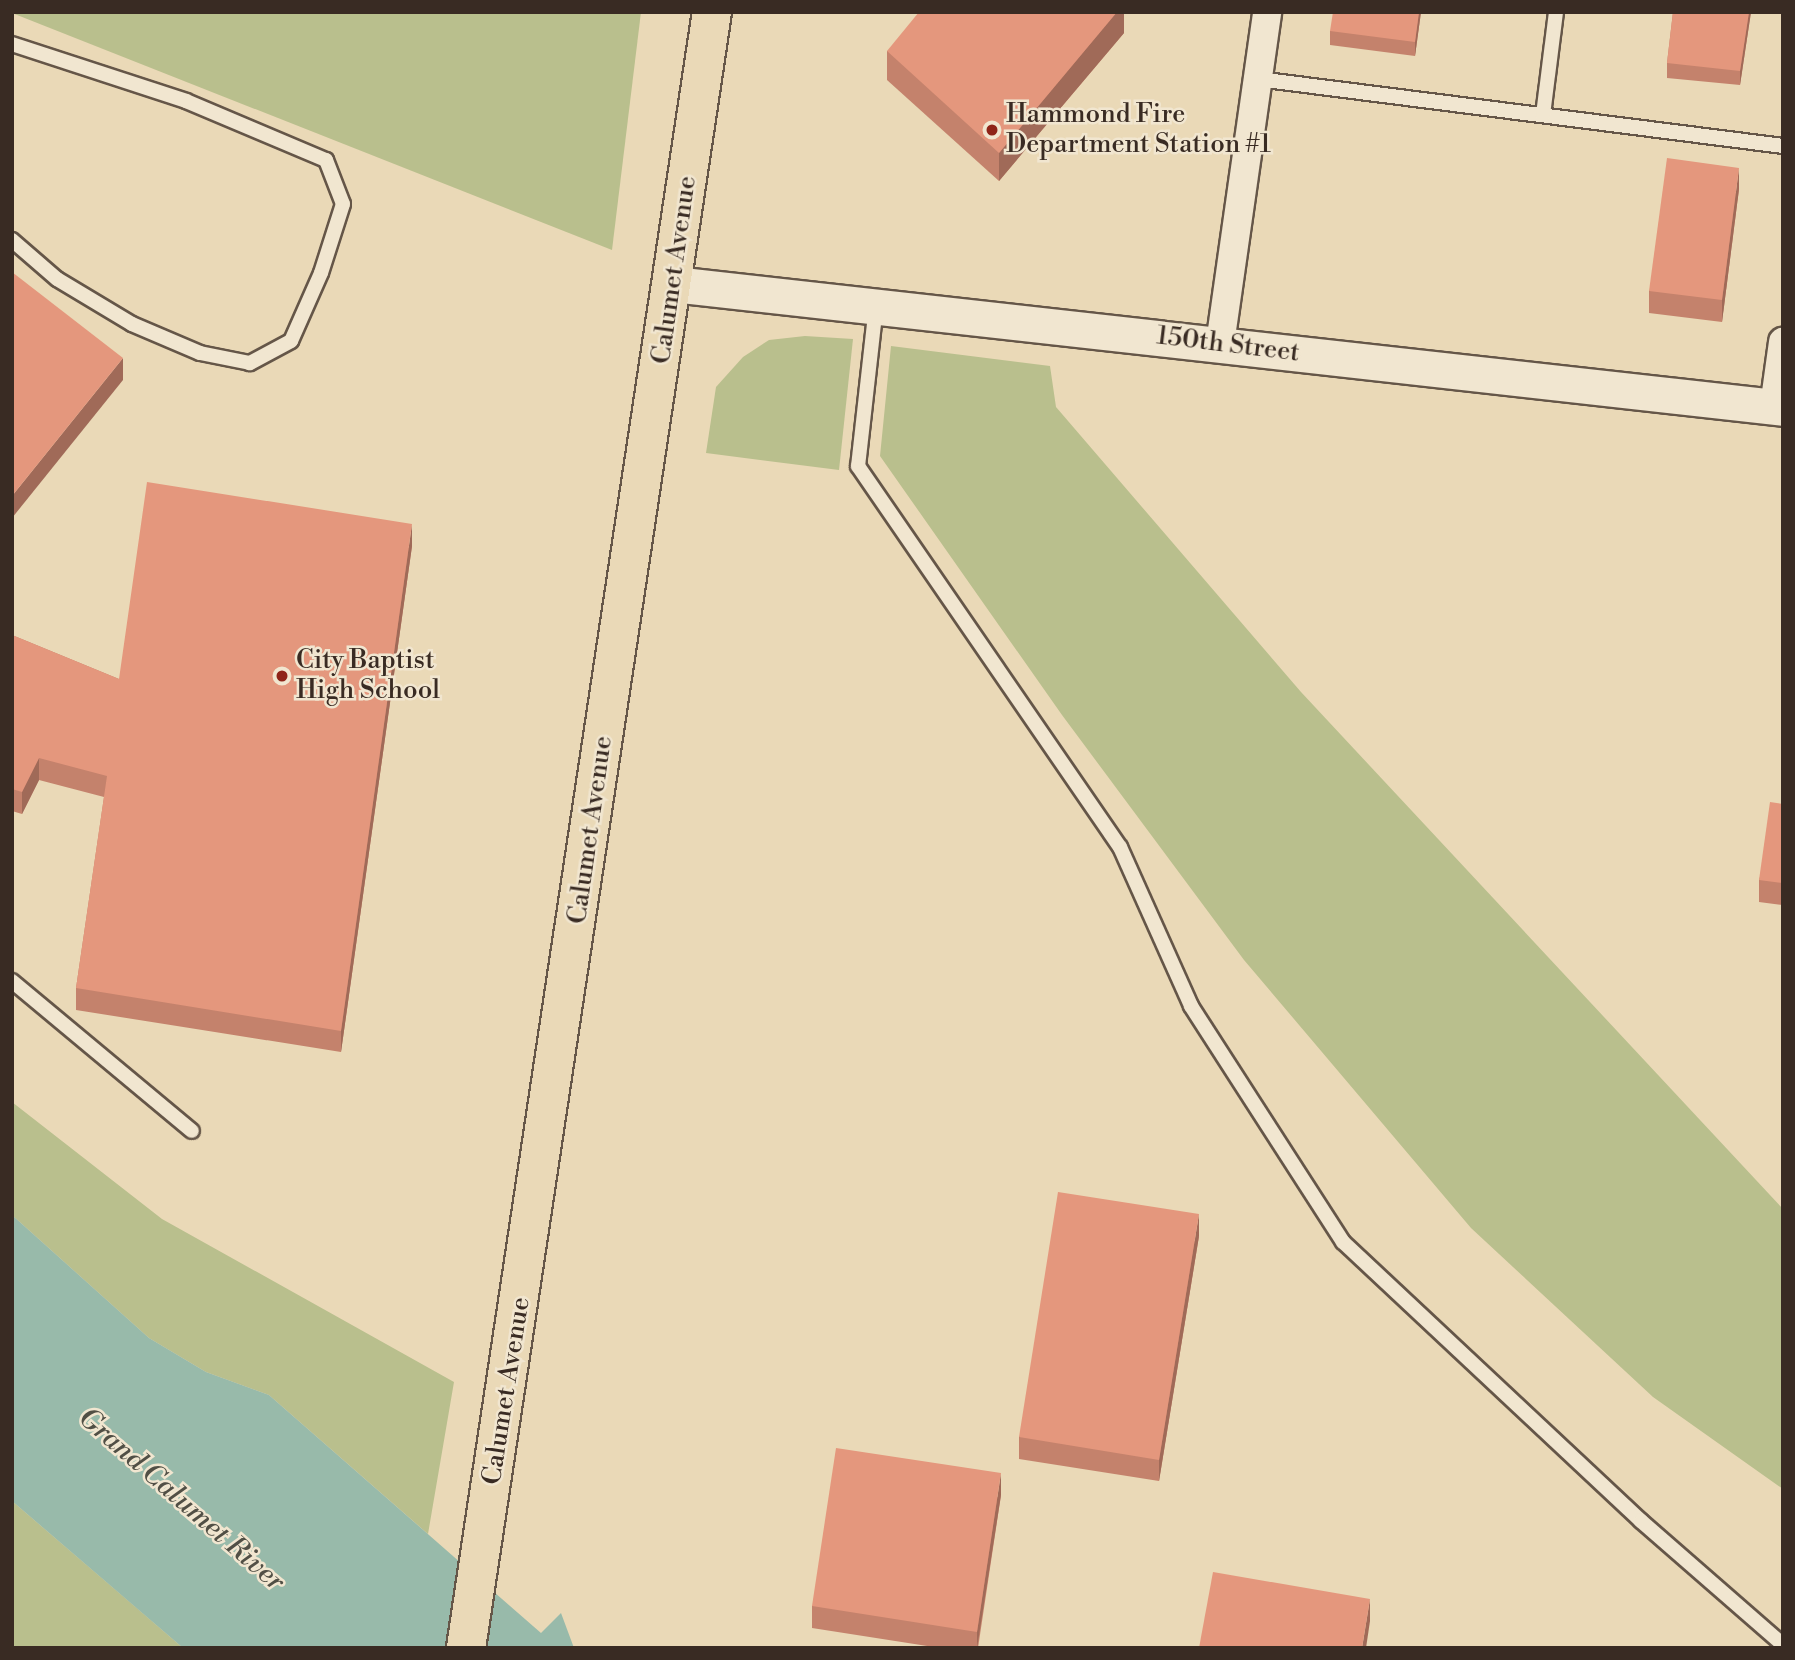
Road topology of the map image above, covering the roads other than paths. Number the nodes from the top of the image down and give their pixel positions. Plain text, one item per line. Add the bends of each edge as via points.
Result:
1 (712, 12) edge
2 (1268, 12) edge
3 (1556, 12) edge
4 (12, 44) edge
5 (1258, 79) junction
6 (1543, 115) junction
7 (1783, 146) edge
8 (12, 240) edge
9 (673, 284) junction
10 (876, 305) junction
11 (1783, 342) edge
12 (1220, 344) junction
13 (1778, 408) edge
14 (12, 981) edge
15 (192, 1131) dead end
16 (1783, 1645) edge
17 (466, 1648) edge

1 - 9 main road, Calumet Avenue
2 - 5 street
3 - 6 lane
4 - 8 lane via 186,101 326,160 343,204 321,273 291,341 250,363 200,353 132,324 57,279
5 - 6 lane
5 - 12 street
6 - 7 lane
9 - 10 street, 150th Street
9 - 17 main road, Calumet Avenue
10 - 12 street, 150th Street
10 - 16 lane via 858,466 971,624 1120,847 1191,1006 1343,1242 1641,1521
11 - 13 street
12 - 13 street, 150th Street
14 - 15 lane

